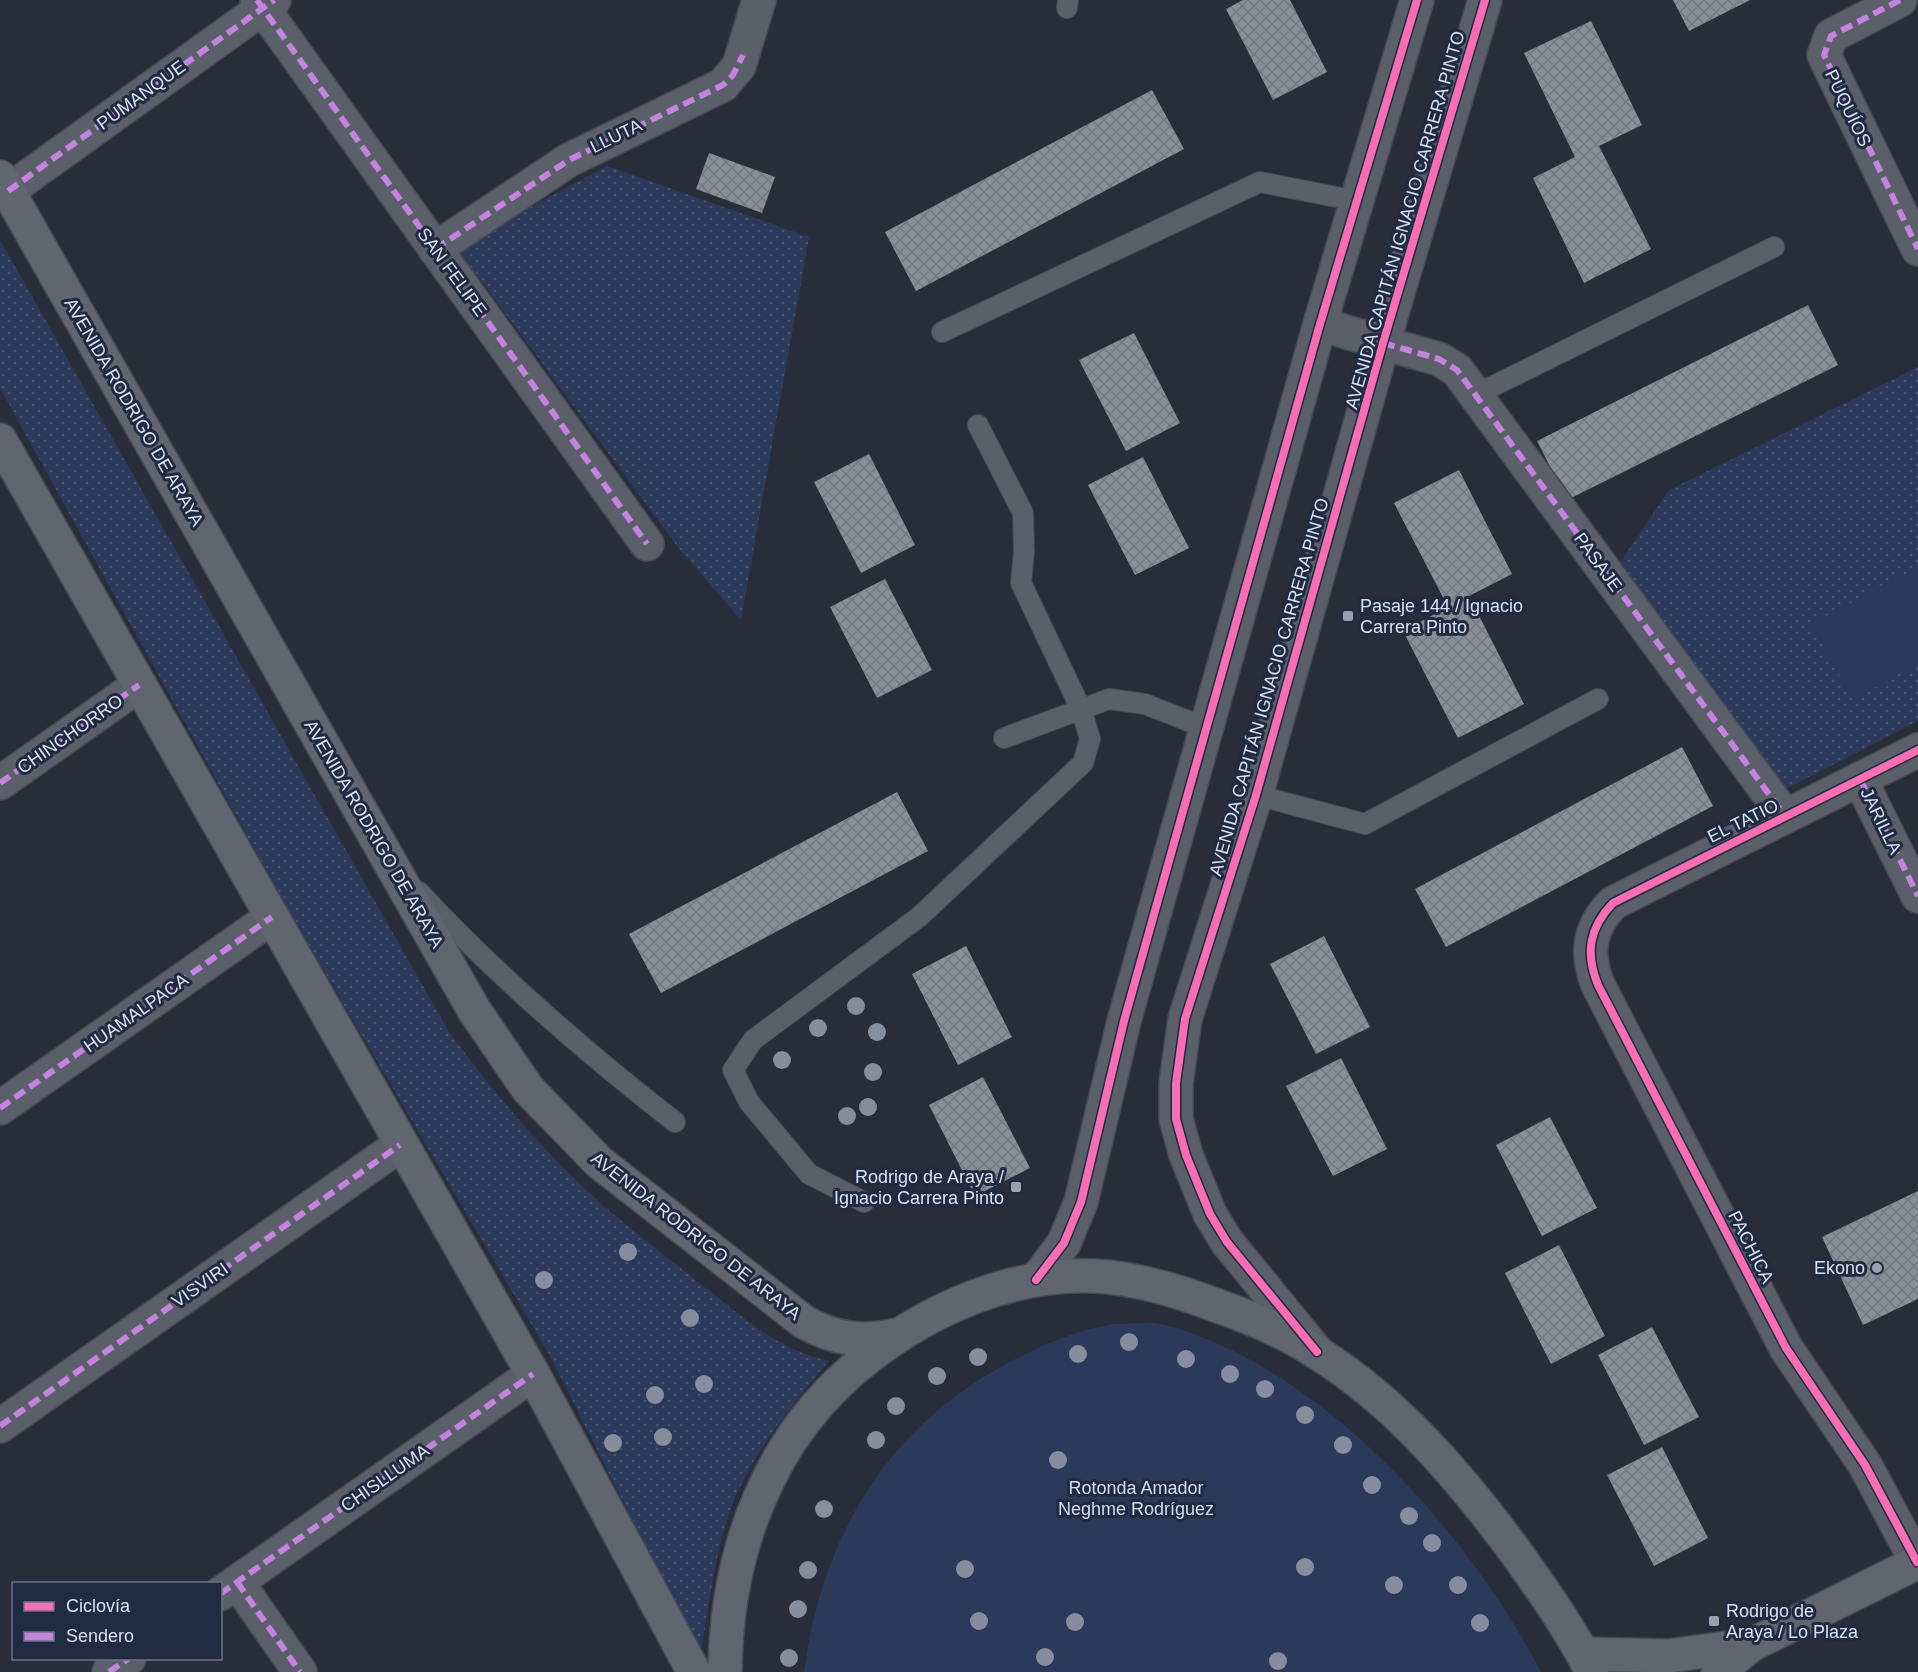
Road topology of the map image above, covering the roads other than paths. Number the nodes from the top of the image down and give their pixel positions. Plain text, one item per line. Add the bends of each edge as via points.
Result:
1 (759, 0) edge
2 (1416, 0) edge
3 (1485, 0) edge
4 (1900, 0) edge
5 (264, 3) edge
6 (4, 184) edge
7 (1357, 201) junction
8 (1774, 247) dead end
9 (435, 249) junction
10 (1918, 249) edge
11 (1320, 324) junction
12 (942, 332) dead end
13 (1383, 343) junction
14 (1475, 395) junction
15 (978, 425) dead end
16 (0, 440) edge
17 (647, 544) dead end
18 (139, 685) junction
19 (1598, 699) dead end
20 (1081, 709) junction
21 (1206, 728) junction
22 (1004, 738) dead end
23 (1918, 750) edge
24 (1860, 779) junction
25 (0, 783) edge
26 (1256, 795) junction
27 (1785, 816) junction
28 (387, 857) junction
29 (1918, 896) edge
30 (272, 917) junction
31 (1593, 932) joint
32 (0, 1108) edge
33 (675, 1122) dead end
34 (400, 1145) junction
35 (864, 1202) dead end
36 (1036, 1280) junction
37 (896, 1335) junction
38 (1317, 1352) junction
39 (533, 1374) junction
40 (0, 1426) edge
41 (1917, 1562) edge
42 (229, 1588) edge
43 (1751, 1645) junction
44 (127, 1660) edge
45 (1588, 1663) edge
46 (109, 1672) edge
47 (300, 1672) edge
48 (694, 1672) edge
49 (724, 1672) edge
50 (1718, 1672) edge

1 - 9 street, LLUTA via 739,66 723,85 569,160
2 - 7 street
3 - 13 street, AVENIDA CAPITÁN IGNACIO CARRERA PINTO
4 - 10 street, PUQUÍOS via 1831,36 1824,55
5 - 6 street, PUMANQUE
5 - 9 street, SAN FELIPE
6 - 28 main road, AVENIDA RODRIGO DE ARAYA
7 - 11 street
7 - 12 lane via 1260,182
8 - 14 lane
9 - 17 street, SAN FELIPE
11 - 13 street, PASAJE
11 - 21 street
13 - 14 street, PASAJE via 1439,359 1456,370
13 - 26 street, AVENIDA CAPITÁN IGNACIO CARRERA PINTO
14 - 27 street, PASAJE
15 - 20 lane via 1023,513 1021,583
16 - 18 main road
18 - 25 street, CHINCHORRO
18 - 30 main road
19 - 26 lane via 1365,824
20 - 21 lane via 1109,699 1145,704
20 - 22 lane
20 - 35 lane via 1090,739 1083,764 919,917 753,1040 733,1070 749,1102 809,1174
21 - 36 street via 1124,1021 1081,1202 1064,1243
23 - 24 street, EL TATIO
24 - 27 street, EL TATIO
24 - 29 street, JARILLA
26 - 38 street, AVENIDA CAPITÁN IGNACIO CARRERA PINTO via 1185,1020 1176,1083 1176,1119 1195,1183 1210,1214 1227,1242
27 - 31 street, EL TATIO via 1613,903
28 - 33 lane via 521,995
28 - 37 main road, AVENIDA RODRIGO DE ARAYA via 499,1050 534,1096 599,1162 804,1322 823,1333 846,1339 876,1340
30 - 32 street, HUAMALPACA
30 - 34 main road
31 - 41 street, PACHICA via 1592,968 1604,995 1786,1348 1865,1465
34 - 39 main road
34 - 40 street, VISVIRI
36 - 37 main road via 970,1299
36 - 38 main road via 1095,1276 1162,1288 1263,1323
37 - 49 main road via 843,1376 786,1446 767,1480 740,1552 725,1634
38 - 45 main road via 1389,1409 1462,1483 1557,1610
39 - 42 street, CHISLLUMA
39 - 48 main road
41 - 43 main road
42 - 47 street, CHISLLUMA
43 - 45 main road
43 - 50 main road
44 - 46 street

